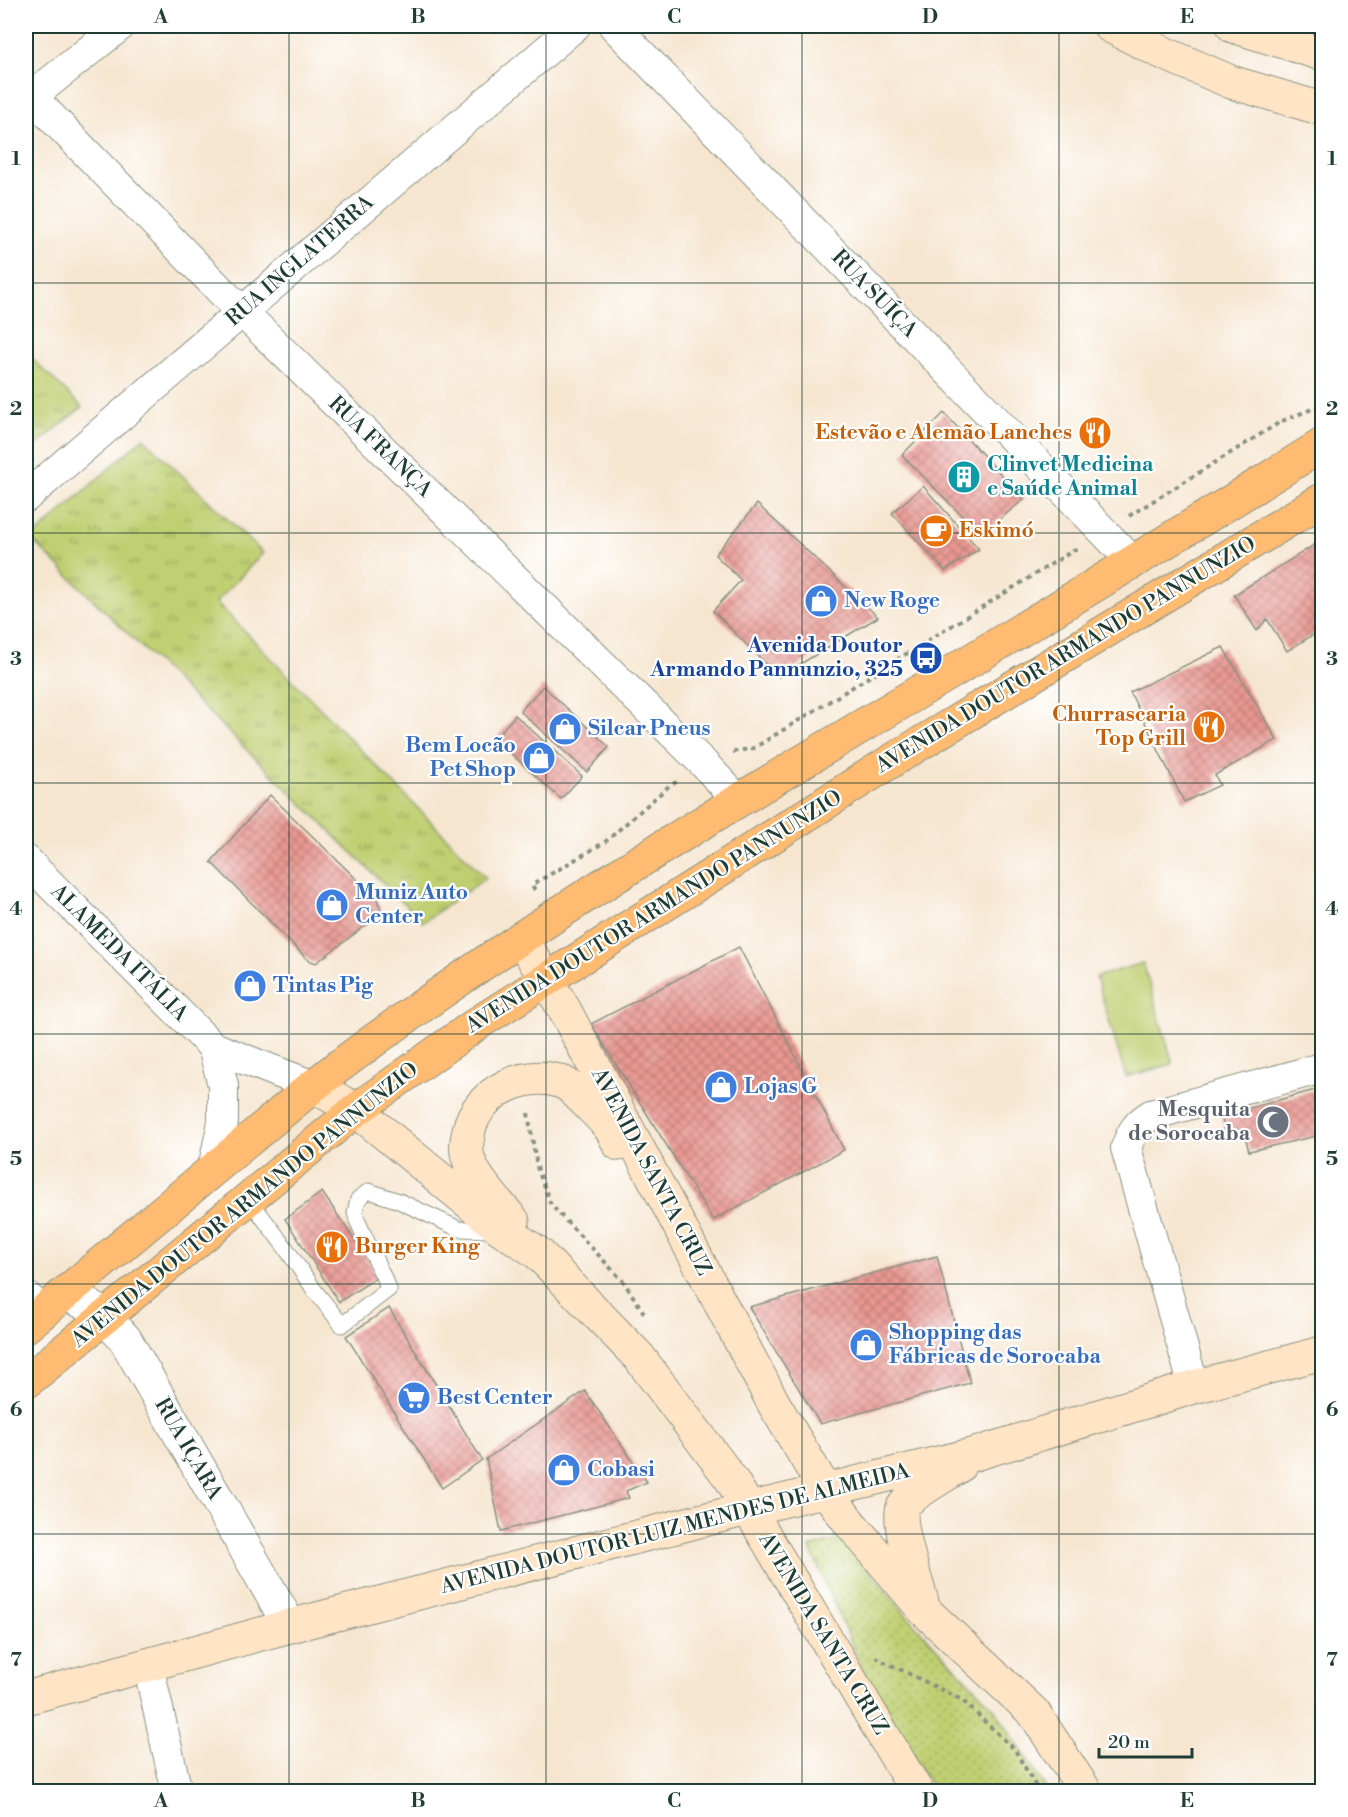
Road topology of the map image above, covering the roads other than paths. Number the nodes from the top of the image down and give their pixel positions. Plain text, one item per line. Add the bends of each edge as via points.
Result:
1 (120, 26) edge
2 (575, 26) edge
3 (614, 26) edge
4 (1110, 26) edge
5 (1233, 26) edge
6 (1323, 54) edge
7 (28, 94) edge
8 (1323, 109) edge
9 (242, 311) junction
10 (1323, 445) edge
11 (26, 497) edge
12 (1323, 500) edge
13 (1134, 563) junction
14 (738, 800) junction
15 (26, 860) edge
16 (522, 938) junction
17 (546, 978) junction
18 (213, 1047) junction
19 (1323, 1068) edge
20 (314, 1086) junction
21 (356, 1110) junction
22 (213, 1169) junction
23 (248, 1198) junction
24 (500, 1228) junction
25 (538, 1253) junction
26 (39, 1307) edge
27 (104, 1316) junction
28 (1323, 1353) edge
29 (26, 1382) edge
30 (1194, 1387) junction
31 (774, 1404) junction
32 (975, 1455) junction
33 (826, 1491) junction
34 (749, 1509) junction
35 (924, 1610) junction
36 (290, 1626) junction
37 (148, 1665) junction
38 (26, 1698) edge
39 (177, 1791) edge
40 (917, 1791) edge
41 (1086, 1791) edge

1 - 7 street
2 - 9 street, RUA INGLATERRA
3 - 13 street, RUA SUÍÇA
4 - 8 main road via 1231,82
5 - 6 main road
7 - 9 street, RUA FRANÇA
9 - 11 street, RUA INGLATERRA
9 - 14 street, RUA FRANÇA
10 - 13 main road, AVENIDA DOUTOR ARMANDO PANNUNZIO
12 - 17 main road, AVENIDA DOUTOR ARMANDO PANNUNZIO via 894,760
13 - 14 main road, AVENIDA DOUTOR ARMANDO PANNUNZIO
14 - 16 main road, AVENIDA DOUTOR ARMANDO PANNUNZIO
15 - 18 street, ALAMEDA ITÁLIA
16 - 17 main road, AVENIDA SANTA CRUZ
16 - 20 main road, AVENIDA DOUTOR ARMANDO PANNUNZIO
17 - 21 main road, AVENIDA DOUTOR ARMANDO PANNUNZIO
17 - 31 main road, AVENIDA SANTA CRUZ
18 - 20 street, ALAMEDA ITÁLIA
18 - 22 street via 223,1085 223,1122
19 - 30 street via 1151,1115 1130,1137 1126,1148
20 - 21 main road, AVENIDA SANTA CRUZ
20 - 22 main road, AVENIDA DOUTOR ARMANDO PANNUNZIO
21 - 23 main road, AVENIDA DOUTOR ARMANDO PANNUNZIO
21 - 24 main road, AVENIDA SANTA CRUZ
22 - 26 main road, AVENIDA DOUTOR ARMANDO PANNUNZIO
23 - 24 lane via 342,1324 389,1289 355,1213 358,1199 369,1191 459,1228
23 - 27 main road, AVENIDA DOUTOR ARMANDO PANNUNZIO
24 - 25 main road, AVENIDA SANTA CRUZ
25 - 31 main road via 474,1172 466,1144 478,1106 498,1090 522,1081 544,1079 566,1084 610,1127 747,1375
25 - 34 main road, AVENIDA SANTA CRUZ via 639,1357 731,1479
26 - 27 street, RUA IÇARA via 83,1301
27 - 29 main road, AVENIDA DOUTOR ARMANDO PANNUNZIO
27 - 36 street, RUA IÇARA via 125,1339
28 - 30 main road, AVENIDA DOUTOR LUIZ MENDES DE ALMEIDA
30 - 32 main road, AVENIDA DOUTOR LUIZ MENDES DE ALMEIDA
31 - 33 main road, AVENIDA SANTA CRUZ
32 - 33 main road, AVENIDA DOUTOR LUIZ MENDES DE ALMEIDA
32 - 35 main road via 911,1498 903,1508 902,1528
33 - 34 main road, AVENIDA DOUTOR LUIZ MENDES DE ALMEIDA
33 - 35 main road, AVENIDA SANTA CRUZ
34 - 36 main road, AVENIDA DOUTOR LUIZ MENDES DE ALMEIDA
34 - 40 main road, AVENIDA SANTA CRUZ
35 - 41 main road, AVENIDA SANTA CRUZ via 1034,1713
36 - 37 main road, AVENIDA DOUTOR LUIZ MENDES DE ALMEIDA
37 - 38 main road, AVENIDA DOUTOR LUIZ MENDES DE ALMEIDA
37 - 39 street

